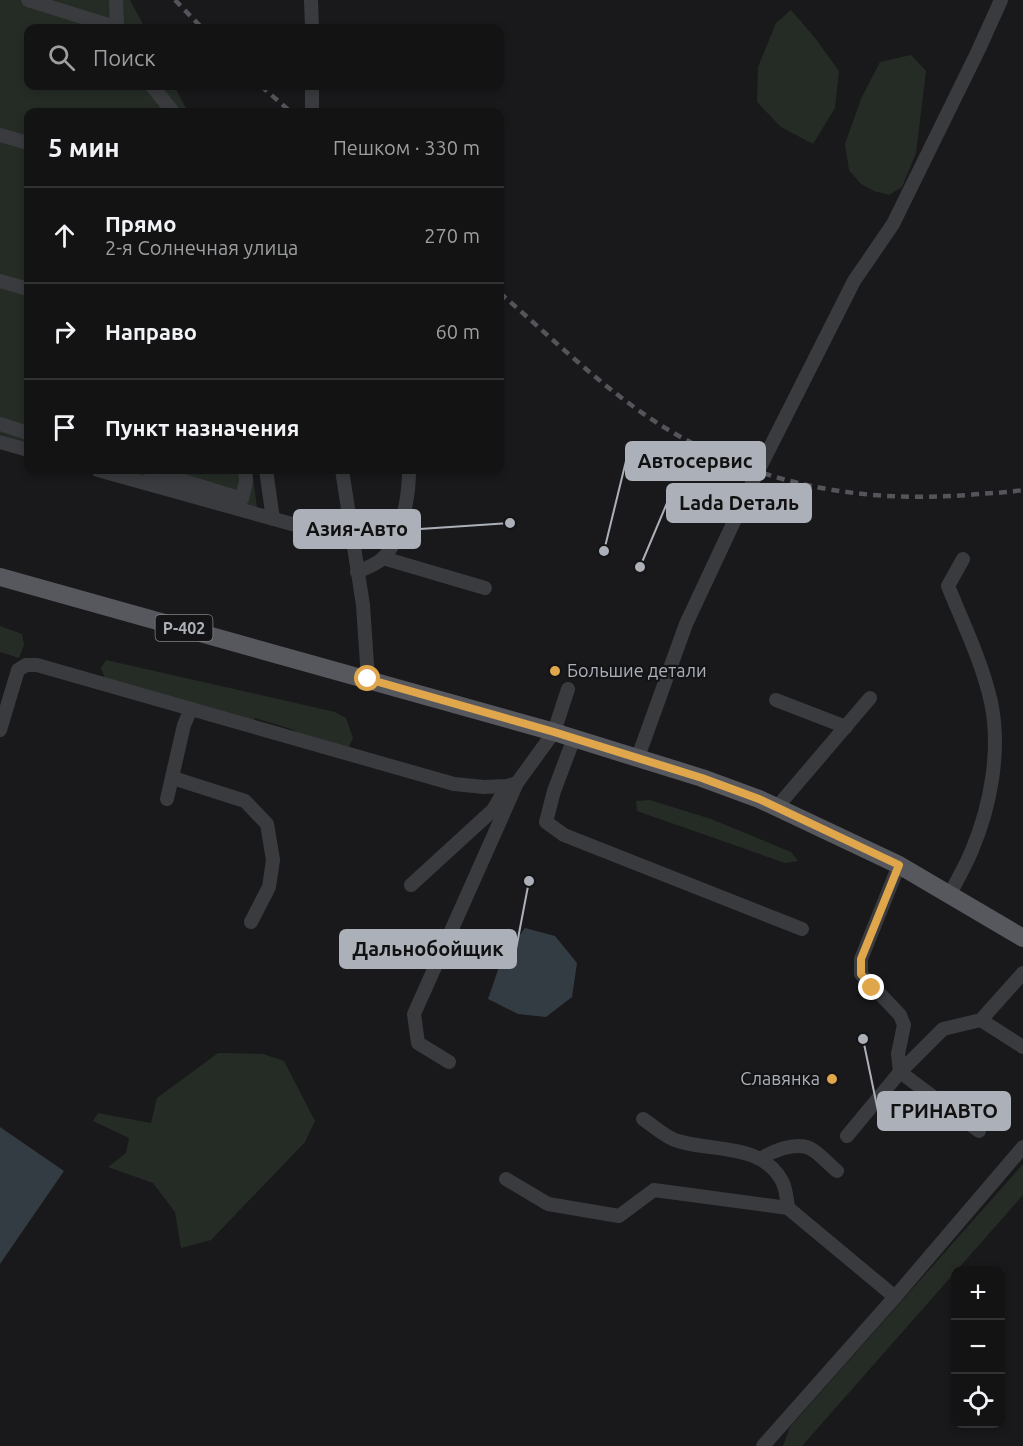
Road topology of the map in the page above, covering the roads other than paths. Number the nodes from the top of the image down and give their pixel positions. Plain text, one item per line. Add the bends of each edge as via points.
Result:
1 (28, 0) edge
2 (116, 0) edge
3 (1001, 0) edge
4 (312, 2) edge
5 (104, 24) edge
6 (117, 24) edge
7 (312, 24) edge
8 (155, 90) edge
9 (312, 90) edge
10 (169, 108) edge
11 (312, 108) edge
12 (0, 135) edge
13 (24, 142) edge
14 (0, 281) edge
15 (24, 289) edge
16 (0, 424) edge
17 (24, 432) edge
18 (0, 442) edge
19 (24, 449) edge
20 (112, 474) edge
21 (161, 474) edge
22 (245, 474) edge
23 (267, 474) edge
24 (343, 474) edge
25 (409, 474) edge
26 (273, 519) junction
27 (353, 541) junction
28 (383, 558) junction
29 (963, 559) dead end
30 (357, 572) junction
31 (0, 577) edge
32 (485, 588) dead end
33 (368, 679) junction
34 (568, 689) dead end
35 (870, 698) dead end
36 (776, 700) dead end
37 (191, 709) junction
38 (846, 727) junction
39 (0, 730) edge
40 (554, 732) junction
41 (574, 738) junction
42 (638, 757) junction
43 (173, 778) junction
44 (512, 784) junction
45 (166, 799) dead end
46 (777, 807) junction
47 (899, 865) junction
48 (411, 885) dead end
49 (950, 894) junction
50 (251, 922) dead end
51 (802, 929) dead end
52 (1023, 938) edge
53 (1023, 973) edge
54 (981, 1020) junction
55 (1023, 1047) edge
56 (449, 1062) dead end
57 (900, 1072) junction
58 (643, 1119) dead end
59 (979, 1131) dead end
60 (847, 1136) dead end
61 (1023, 1147) edge
62 (762, 1158) junction
63 (837, 1171) dead end
64 (506, 1179) dead end
65 (788, 1208) junction
66 (895, 1297) junction
67 (763, 1446) edge

1 - 5 street
2 - 6 street
3 - 42 street via 893,224 854,281 730,529 686,624
4 - 7 street
8 - 10 street
9 - 11 street
12 - 13 street
14 - 15 street
16 - 17 street
18 - 19 street
20 - 26 street
21 - 22 street via 242,499
23 - 26 street
24 - 27 street
25 - 28 street via 404,514 394,545
26 - 27 street
27 - 30 street
28 - 30 street
28 - 32 street
29 - 49 street via 948,586 983,675 994,731 988,798 972,849
30 - 33 street
31 - 33 main road, Р-402
33 - 40 main road, Р-402
34 - 40 street
35 - 38 street
36 - 38 street
37 - 39 street via 26,665 18,670
37 - 43 street
37 - 44 street via 454,784
38 - 46 street
40 - 41 main road, Р-402
40 - 44 street
41 - 42 main road, Р-402
41 - 51 street via 546,822 564,835
42 - 46 main road, Р-402
43 - 45 street
43 - 50 street via 245,801 267,824 273,860 269,887
44 - 48 street via 493,810
44 - 56 street via 414,1014 418,1043
46 - 47 main road, Р-402
47 - 49 main road, Р-402
47 - 57 street via 861,959 861,974 900,1015 904,1025 897,1054
49 - 52 main road, Р-402
53 - 54 street
54 - 55 street
54 - 57 street via 943,1029
57 - 59 street
57 - 60 street
58 - 62 street via 676,1141
61 - 66 street
62 - 63 street via 772,1151 808,1147
62 - 65 street via 783,1182
64 - 65 street via 548,1204 619,1216 654,1190
65 - 66 street
66 - 67 street

